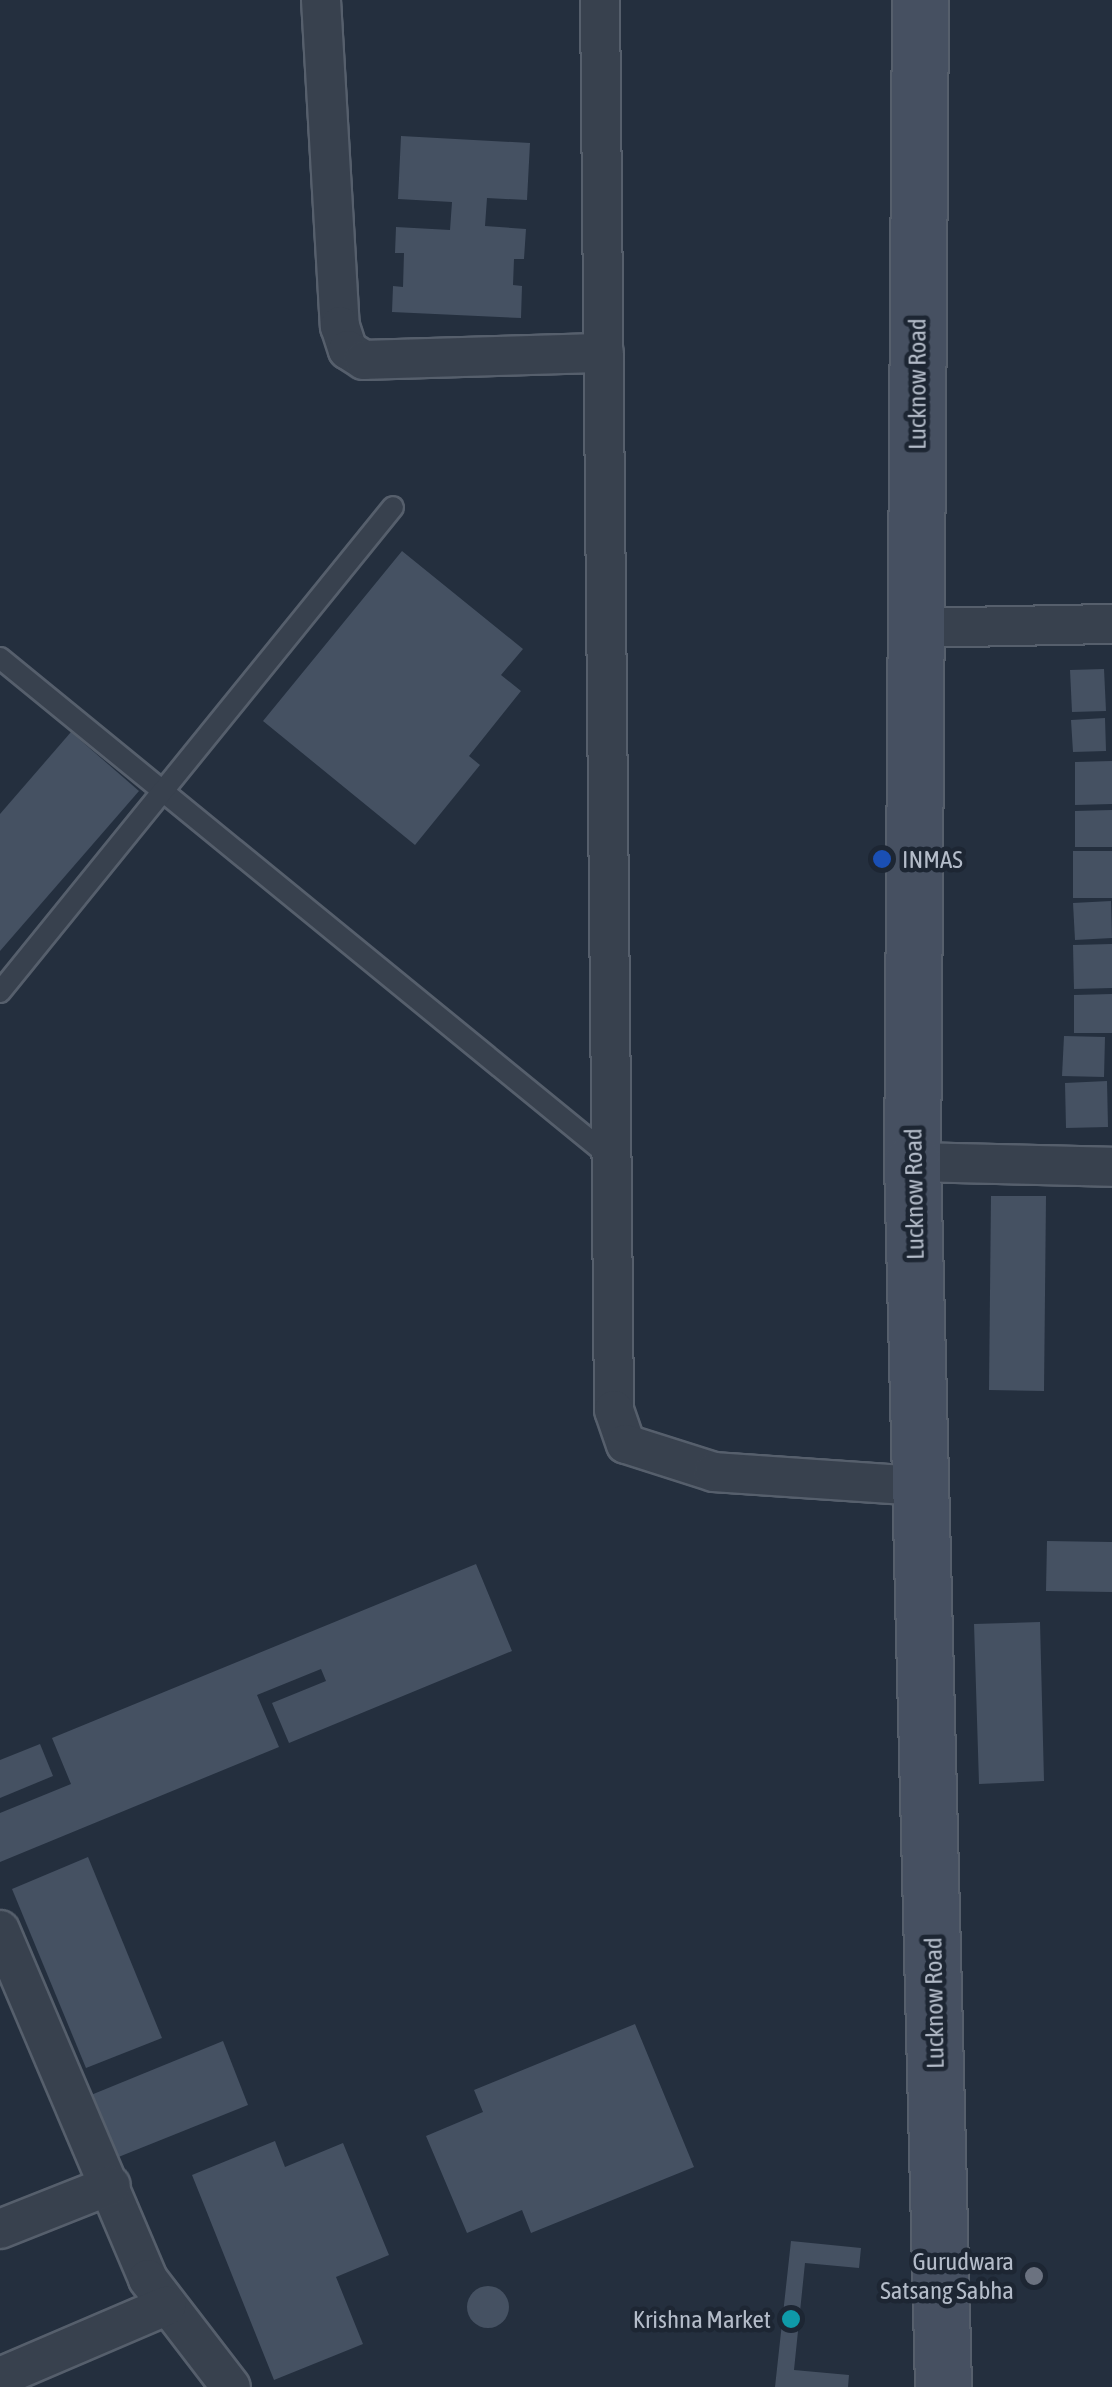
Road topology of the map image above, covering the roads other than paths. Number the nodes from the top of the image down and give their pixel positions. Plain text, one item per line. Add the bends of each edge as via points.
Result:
1 (321, 0) edge
2 (600, 0) edge
3 (920, 0) edge
4 (604, 352) junction
5 (393, 507) dead end
6 (1112, 624) edge
7 (916, 628) junction
8 (0, 658) edge
9 (165, 796) junction
10 (0, 992) edge
11 (616, 1162) junction
12 (912, 1162) junction
13 (1112, 1167) edge
14 (921, 1486) junction
15 (0, 1930) edge
16 (111, 2185) junction
17 (0, 2229) edge
18 (166, 2306) junction
19 (0, 2378) edge
20 (230, 2387) edge
21 (943, 2387) edge

1 - 4 street via 340,326 348,350 364,360
2 - 4 street
3 - 7 street, Lucknow Road
4 - 11 street
5 - 9 lane
6 - 7 street
7 - 12 street, Lucknow Road
8 - 9 lane
9 - 10 lane
9 - 11 lane
11 - 14 street via 614,1410 626,1444 714,1472
12 - 13 street
12 - 14 street, Lucknow Road
14 - 21 street, Lucknow Road
15 - 16 street
16 - 17 street
16 - 18 street via 148,2279
18 - 19 street
18 - 20 street

